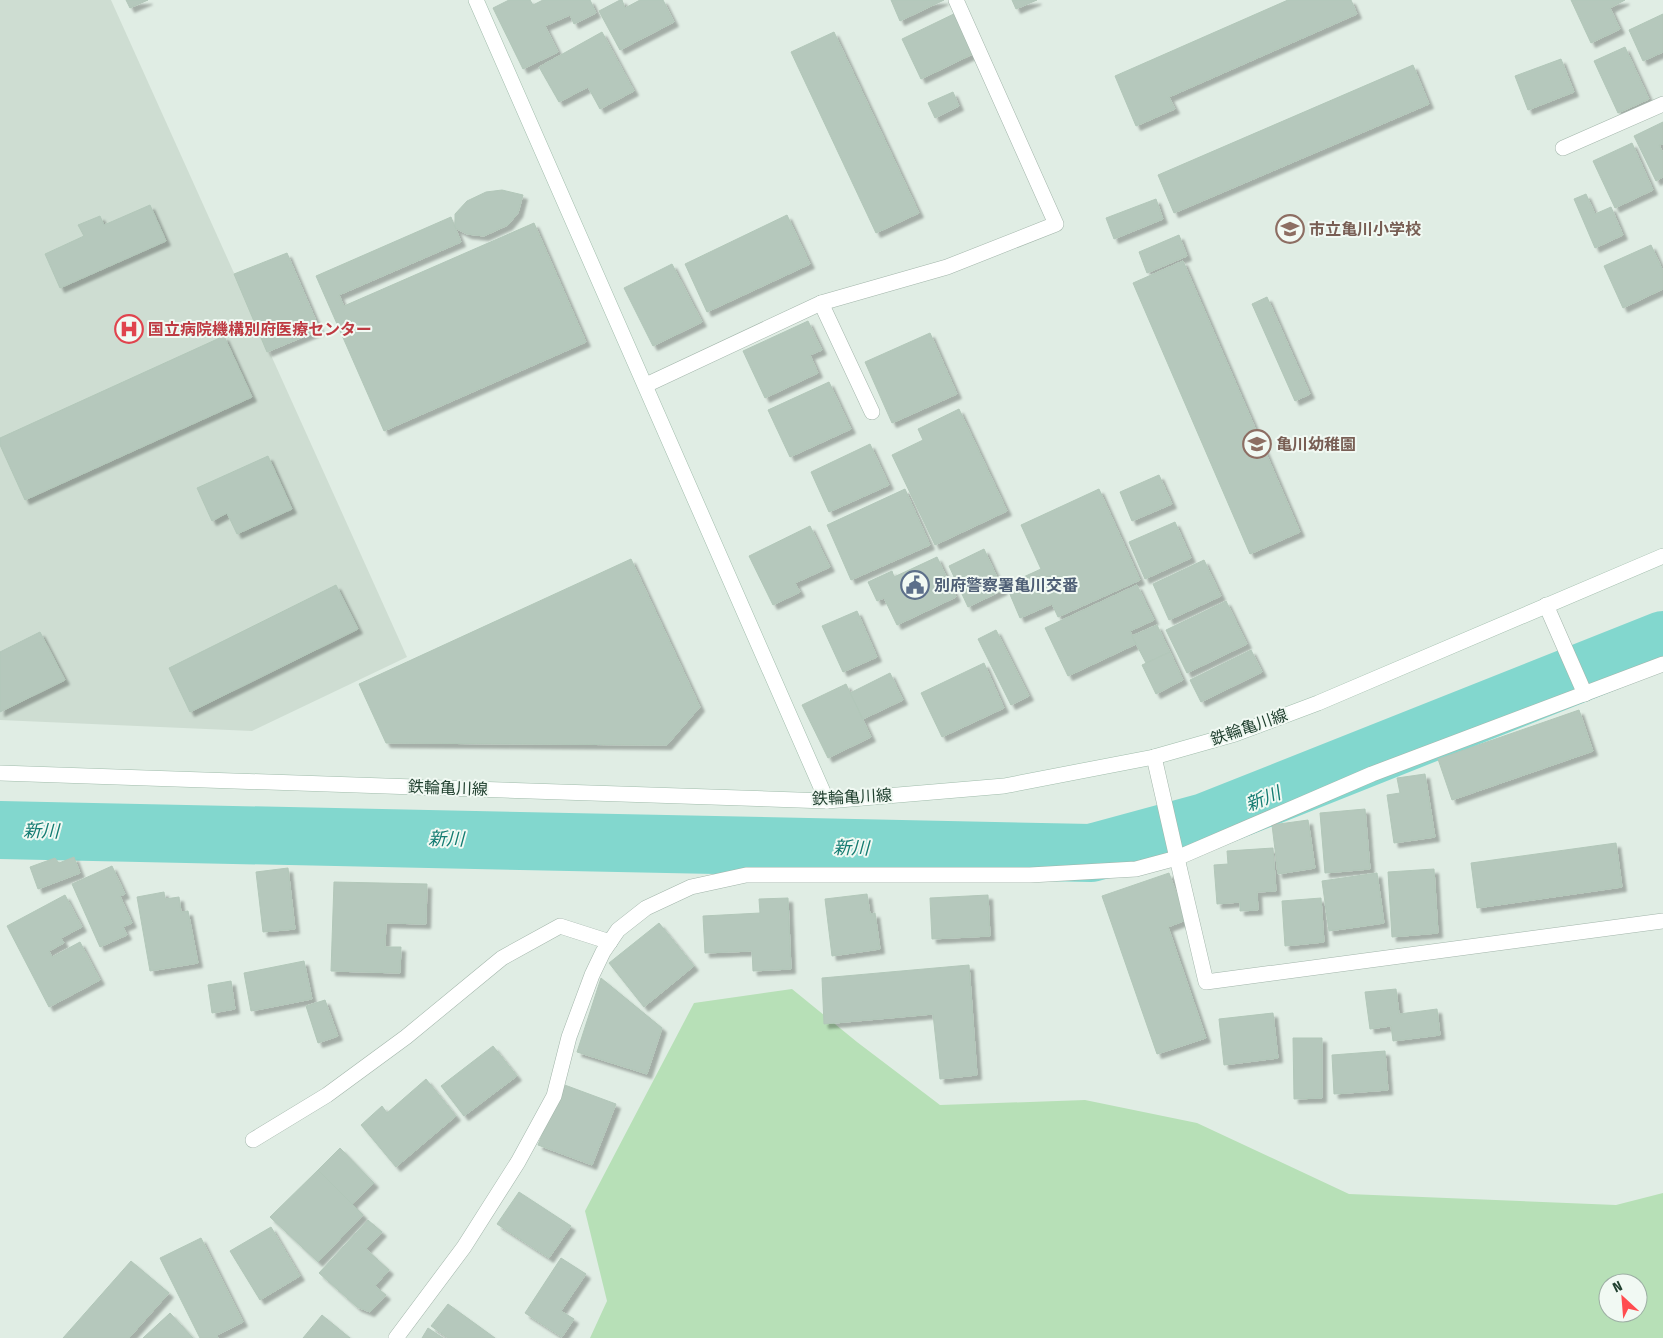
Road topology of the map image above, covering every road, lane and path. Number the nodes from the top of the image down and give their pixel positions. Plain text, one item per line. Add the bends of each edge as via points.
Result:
1 (476, 0) edge
2 (956, 0) edge
3 (1663, 104) edge
4 (1563, 148) dead end
5 (821, 303) junction
6 (646, 385) junction
7 (872, 412) dead end
8 (1663, 556) edge
9 (1546, 605) junction
10 (1663, 664) edge
11 (1585, 694) junction
12 (1154, 757) junction
13 (0, 773) edge
14 (827, 801) junction
15 (1177, 858) junction
16 (1663, 921) edge
17 (610, 942) junction
18 (253, 1140) dead end
19 (396, 1338) edge

1 - 6 street
2 - 5 street via 1056,224 947,267
3 - 4 street
5 - 6 street
5 - 7 street
6 - 14 street
8 - 9 street, 鉄輪亀川線
9 - 11 street
9 - 12 street, 鉄輪亀川線 via 1318,703 1235,734
10 - 11 street
11 - 15 street via 1372,774
12 - 14 street, 鉄輪亀川線 via 1004,786
12 - 15 street
13 - 14 street, 鉄輪亀川線
15 - 16 street via 1206,982
15 - 17 street via 1136,869 1030,875 746,875 691,887 646,908 618,930
17 - 18 street via 560,926 502,958 406,1037 327,1095
17 - 19 street via 588,984 569,1037 554,1096 518,1162 464,1247

